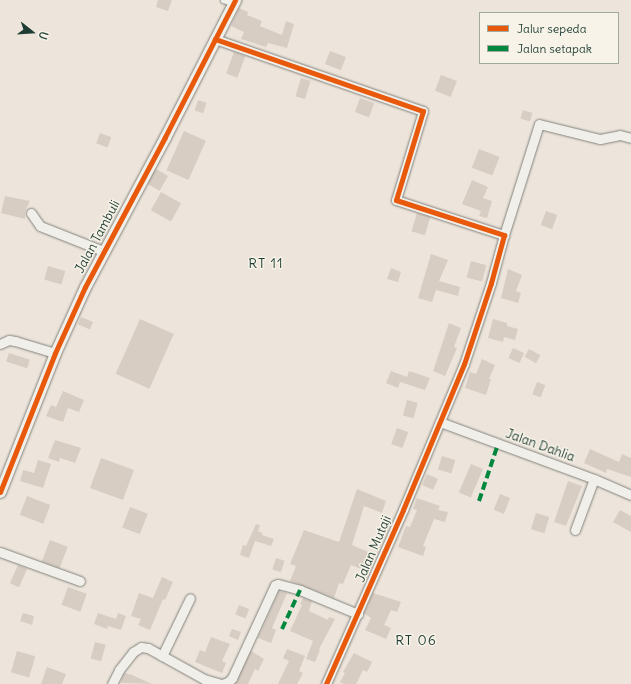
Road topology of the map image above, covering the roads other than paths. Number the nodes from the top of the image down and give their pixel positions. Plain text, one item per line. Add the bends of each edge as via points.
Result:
1 (230, 1) edge
2 (215, 39) junction
3 (631, 138) edge
4 (31, 213) dead end
5 (504, 235) junction
6 (102, 251) junction
7 (0, 344) edge
8 (55, 353) junction
9 (440, 422) junction
10 (594, 479) junction
11 (0, 492) edge
12 (631, 495) edge
13 (574, 530) dead end
14 (0, 552) edge
15 (80, 581) dead end
16 (190, 598) dead end
17 (358, 614) junction
18 (162, 656) junction
19 (112, 684) edge
20 (326, 684) edge

1 - 2 street, Jalan Tambuli
2 - 5 street via 423,111 396,200
2 - 6 street, Jalan Tambuli
3 - 5 street, Jalan Mutaji via 611,135 600,139 539,124
4 - 6 street via 40,226
5 - 9 street, Jalan Mutaji via 475,333
6 - 8 street, Jalan Tambuli
7 - 8 street via 9,340
8 - 11 street, Jalan Tambuli
9 - 10 street, Jalan Dahlia
9 - 17 street, Jalan Mutaji
10 - 12 street, Jalan Dahlia
10 - 13 street
14 - 15 street
16 - 18 street
17 - 18 street via 300,590 278,584 275,585 260,621 228,682 222,684 204,679
17 - 20 street, Jalan Mutaji
18 - 19 street via 148,648 138,649 119,670

